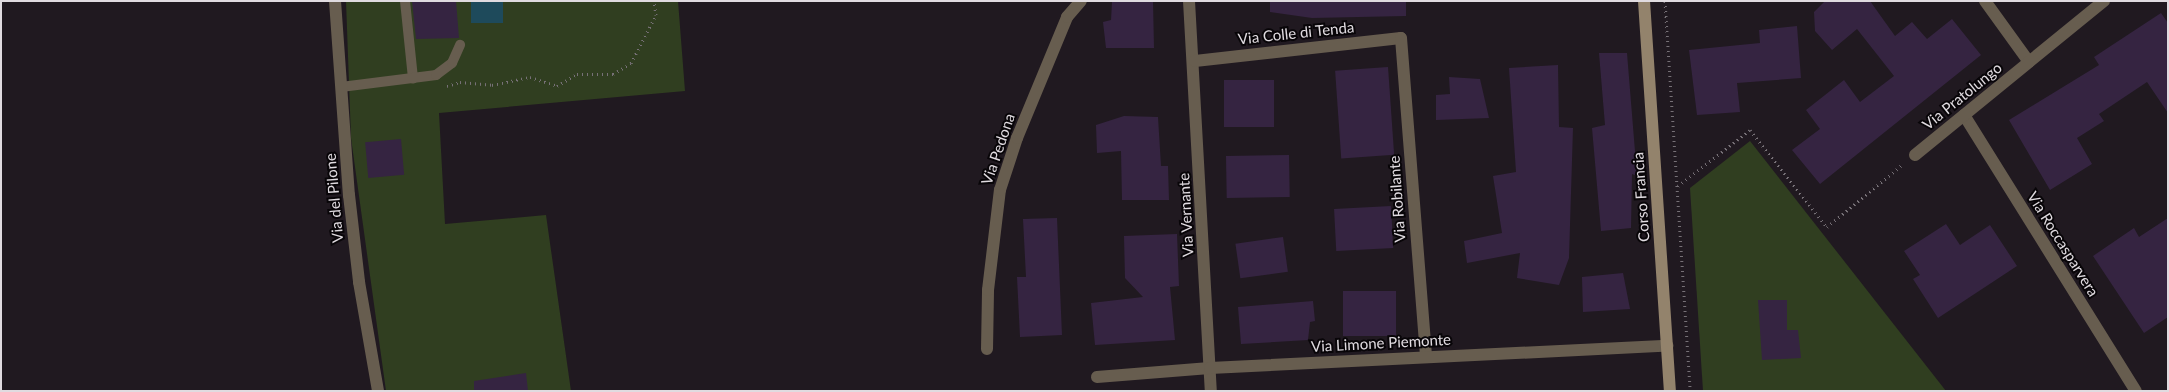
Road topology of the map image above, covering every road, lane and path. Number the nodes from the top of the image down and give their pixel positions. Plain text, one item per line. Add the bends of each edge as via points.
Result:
1 (335, 1) edge
2 (405, 1) edge
3 (654, 1) edge
4 (1080, 1) edge
5 (1189, 1) edge
6 (1644, 1) edge
7 (1665, 1) edge
8 (1985, 1) edge
9 (2104, 1) edge
10 (1401, 38) joint
11 (460, 45) dead end
12 (1194, 61) junction
13 (2029, 62) junction
14 (432, 76) junction
15 (413, 79) junction
16 (341, 87) junction
17 (1964, 115) junction
18 (1915, 155) joint
19 (1677, 186) junction
20 (1667, 346) junction
21 (987, 349) dead end
22 (1426, 357) junction
23 (1210, 368) junction
24 (1097, 377) dead end
25 (378, 391) edge
26 (1211, 391) edge
27 (1670, 391) edge
28 (1690, 391) edge
29 (2136, 391) edge

1 - 16 street, Via del Pilone
2 - 15 lane
3 - 14 path via 656,15 631,63 612,74 577,74 557,86 540,79 520,78 492,85 460,82 443,86 436,84
4 - 21 street, Via Pedona via 1067,17 1017,138 1000,190 988,290
5 - 12 street
6 - 20 main road, Corso Francia
7 - 19 path
8 - 13 street
9 - 13 street, Via Pratolungo
10 - 12 street, Via Colle di Tenda
10 - 22 street, Via Robilante
11 - 14 lane via 452,62
12 - 23 street, Via Vernante
13 - 17 street, Via Pratolungo
14 - 15 lane
15 - 16 lane
16 - 25 street, Via del Pilone via 359,282
17 - 18 street, Via Pratolungo
17 - 29 street, Via Roccasparvera
18 - 19 path via 1827,227 1750,130
19 - 28 path
20 - 22 street, Via Limone Piemonte
20 - 27 main road, Corso Francia
22 - 23 street, Via Limone Piemonte
23 - 24 street, Via Limone Piemonte
23 - 26 street, Via Vernante

